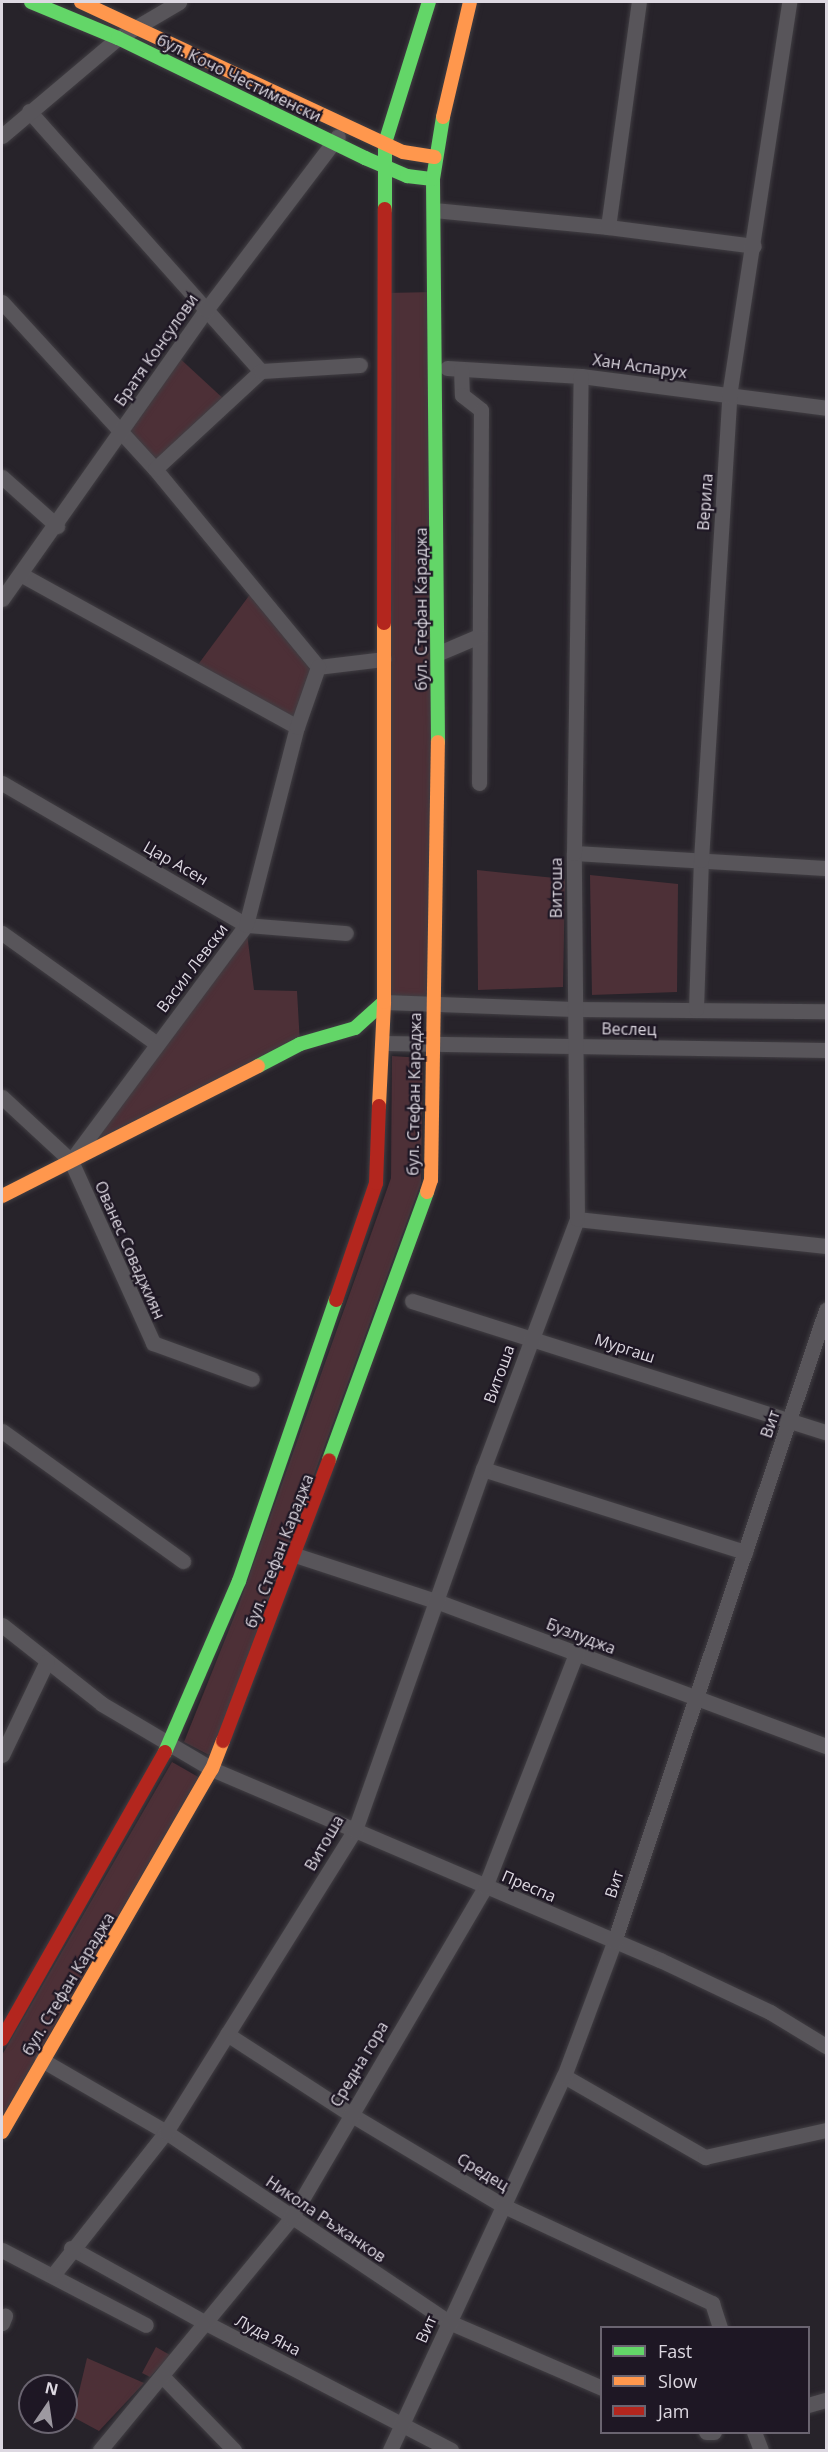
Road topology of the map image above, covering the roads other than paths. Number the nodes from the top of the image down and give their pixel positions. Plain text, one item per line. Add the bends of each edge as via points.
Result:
1 (32, 2) edge
2 (81, 2) edge
3 (179, 2) edge
4 (429, 2) edge
5 (639, 2) edge
6 (789, 2) edge
7 (470, 3) edge
8 (136, 25) junction
9 (118, 38) junction
10 (29, 111) junction
11 (343, 123) junction
12 (2, 136) edge
13 (334, 143) junction
14 (385, 143) junction
15 (435, 157) junction
16 (385, 166) junction
17 (434, 179) junction
18 (434, 210) junction
19 (608, 227) junction
20 (754, 246) junction
21 (2, 302) edge
22 (206, 310) junction
23 (360, 365) dead end
24 (261, 372) junction
25 (581, 376) junction
26 (729, 396) junction
27 (826, 408) edge
28 (120, 432) junction
29 (154, 469) junction
30 (2, 477) edge
31 (57, 526) junction
32 (22, 575) junction
33 (3, 596) edge
34 (479, 636) junction
35 (439, 653) junction
36 (384, 659) junction
37 (318, 667) junction
38 (297, 728) junction
39 (2, 783) edge
40 (479, 783) dead end
41 (574, 854) junction
42 (700, 860) junction
43 (826, 868) edge
44 (246, 925) junction
45 (2, 933) edge
46 (346, 933) dead end
47 (384, 1002) junction
48 (432, 1004) junction
49 (574, 1009) junction
50 (696, 1009) junction
51 (826, 1011) edge
52 (355, 1028) junction
53 (382, 1042) junction
54 (431, 1043) junction
55 (158, 1044) junction
56 (575, 1046) junction
57 (826, 1050) edge
58 (2, 1097) edge
59 (71, 1161) junction
60 (2, 1196) edge
61 (577, 1219) junction
62 (826, 1246) edge
63 (412, 1301) dead end
64 (826, 1310) edge
65 (531, 1337) junction
66 (252, 1379) dead end
67 (790, 1421) junction
68 (2, 1431) edge
69 (826, 1432) edge
70 (483, 1469) junction
71 (745, 1552) junction
72 (295, 1555) junction
73 (183, 1562) dead end
74 (436, 1601) junction
75 (2, 1625) edge
76 (576, 1653) junction
77 (47, 1661) junction
78 (694, 1698) junction
79 (170, 1746) junction
80 (826, 1746) edge
81 (2, 1755) edge
82 (212, 1769) junction
83 (355, 1830) junction
84 (485, 1887) junction
85 (614, 1942) junction
86 (227, 2034) junction
87 (2, 2039) edge
88 (826, 2046) edge
89 (42, 2060) junction
90 (564, 2076) junction
91 (350, 2114) junction
92 (826, 2130) edge
93 (2, 2132) edge
94 (165, 2132) junction
95 (504, 2206) junction
96 (291, 2218) junction
97 (72, 2248) junction
98 (2, 2250) edge
99 (53, 2275) junction
100 (449, 2322) junction
101 (206, 2323) junction
102 (146, 2325) dead end
103 (719, 2326) edge
104 (164, 2376) junction
105 (600, 2387) edge
106 (826, 2400) edge
107 (810, 2404) edge
108 (403, 2423) junction
109 (754, 2434) edge
110 (100, 2451) edge
111 (234, 2451) edge
112 (390, 2451) edge
113 (451, 2451) edge
114 (761, 2451) edge

1 - 9 street, бул. Кочо Честименски
2 - 8 street, бул. Кочо Честименски
3 - 8 street
4 - 14 street, бул. Стефан Караджа
5 - 19 street
6 - 20 street, Верила
7 - 15 street, бул. Стефан Караджа
8 - 9 street
8 - 11 street, бул. Кочо Честименски
9 - 10 street
9 - 13 street, бул. Кочо Честименски
10 - 12 street
10 - 22 street
11 - 13 street, Братя Консулови
11 - 14 street, бул. Кочо Честименски
13 - 16 street, бул. Кочо Честименски
13 - 22 street, Братя Консулови
14 - 15 street, бул. Кочо Честименски via 403,152
14 - 16 street, бул. Стефан Караджа
15 - 17 street, бул. Стефан Караджа
16 - 17 street, бул. Кочо Честименски via 407,176
16 - 36 street, бул. Стефан Караджа
17 - 18 street, бул. Стефан Караджа
18 - 19 street
18 - 35 street, бул. Стефан Караджа
19 - 20 street
20 - 26 street, Верила
21 - 28 street
22 - 24 street
22 - 28 street, Братя Консулови
23 - 24 street
24 - 29 street
25 - 26 street, Хан Аспарух
25 - 34 street, Хан Аспарух via 454,369 462,395 481,410
25 - 41 street, Витоша
26 - 27 street, Хан Аспарух
26 - 42 street, Верила
28 - 29 street
28 - 31 street, Братя Консулови
29 - 37 street
30 - 31 street
31 - 32 street, Братя Консулови
32 - 33 street, Братя Консулови
32 - 38 street
34 - 35 street
34 - 40 street
35 - 48 street, бул. Стефан Караджа
36 - 37 street
36 - 47 street, бул. Стефан Караджа
37 - 38 street, Васил Левски
38 - 44 street, Васил Левски
39 - 44 street, Цар Асен
41 - 42 street
41 - 49 street, Витоша
42 - 43 street
42 - 50 street, Верила
44 - 46 street, Цар Асен
44 - 55 street, Васил Левски
45 - 55 street
47 - 48 street, Веслец
47 - 52 street
47 - 53 street, бул. Стефан Караджа
48 - 49 street, Веслец
48 - 54 street, бул. Стефан Караджа
49 - 50 street, Веслец
49 - 56 street, Витоша
50 - 51 street, Веслец
52 - 53 street
52 - 59 street, Васил Левски via 300,1044
53 - 54 street, Веслец
53 - 79 street, бул. Стефан Караджа via 376,1183 239,1581
54 - 56 street, Веслец
54 - 72 street, бул. Стефан Караджа via 431,1180
55 - 59 street, Васил Левски
56 - 57 street, Веслец
56 - 61 street, Витоша
58 - 59 street, Ованес Соваджиян
59 - 60 street, Васил Левски
59 - 66 street, Ованес Соваджиян via 153,1343
61 - 62 street
61 - 65 street, Витоша
63 - 65 street, Мургаш
64 - 67 street, Вит
65 - 67 street, Мургаш
65 - 70 street, Витоша
67 - 69 street, Мургаш
67 - 71 street, Вит
68 - 73 street
70 - 71 street
70 - 74 street, Витоша
71 - 78 street, Вит
72 - 74 street, Бузлуджа
72 - 82 street, бул. Стефан Караджа
74 - 76 street, Бузлуджа
74 - 83 street, Витоша
75 - 77 street
76 - 78 street, Бузлуджа
76 - 84 street, Средна гора
77 - 79 street, Преспа via 102,1704
77 - 81 street
78 - 80 street, Бузлуджа
78 - 85 street, Вит
79 - 82 street, Преспа
79 - 87 street, бул. Стефан Караджа
82 - 83 street, Преспа
82 - 89 street, бул. Стефан Караджа
83 - 84 street, Преспа
83 - 86 street, Витоша
84 - 85 street, Преспа
84 - 91 street, Средна гора
85 - 88 street, Преспа via 770,2012
85 - 90 street, Вит
86 - 91 street, Средец
86 - 94 street, Витоша
89 - 93 street, бул. Стефан Караджа
89 - 94 street, Никола Ръжанков
90 - 92 street via 705,2157
90 - 95 street, Вит
91 - 95 street, Средец
91 - 96 street, Средна гора
94 - 96 street, Никола Ръжанков
94 - 97 street, Витоша
95 - 100 street, Вит
95 - 103 street, Средец via 712,2303
96 - 100 street, Никола Ръжанков
96 - 101 street, Средна гора
97 - 99 street, Витоша
97 - 101 street, Луда Яна
98 - 99 street
99 - 102 street
100 - 105 street, Никола Ръжанков
100 - 108 street, Вит
101 - 104 street, Средна гора
101 - 108 street, Луда Яна
104 - 110 street, Средна гора
104 - 111 street
106 - 107 street
108 - 112 street, Вит
108 - 113 street, Луда Яна
109 - 114 street

